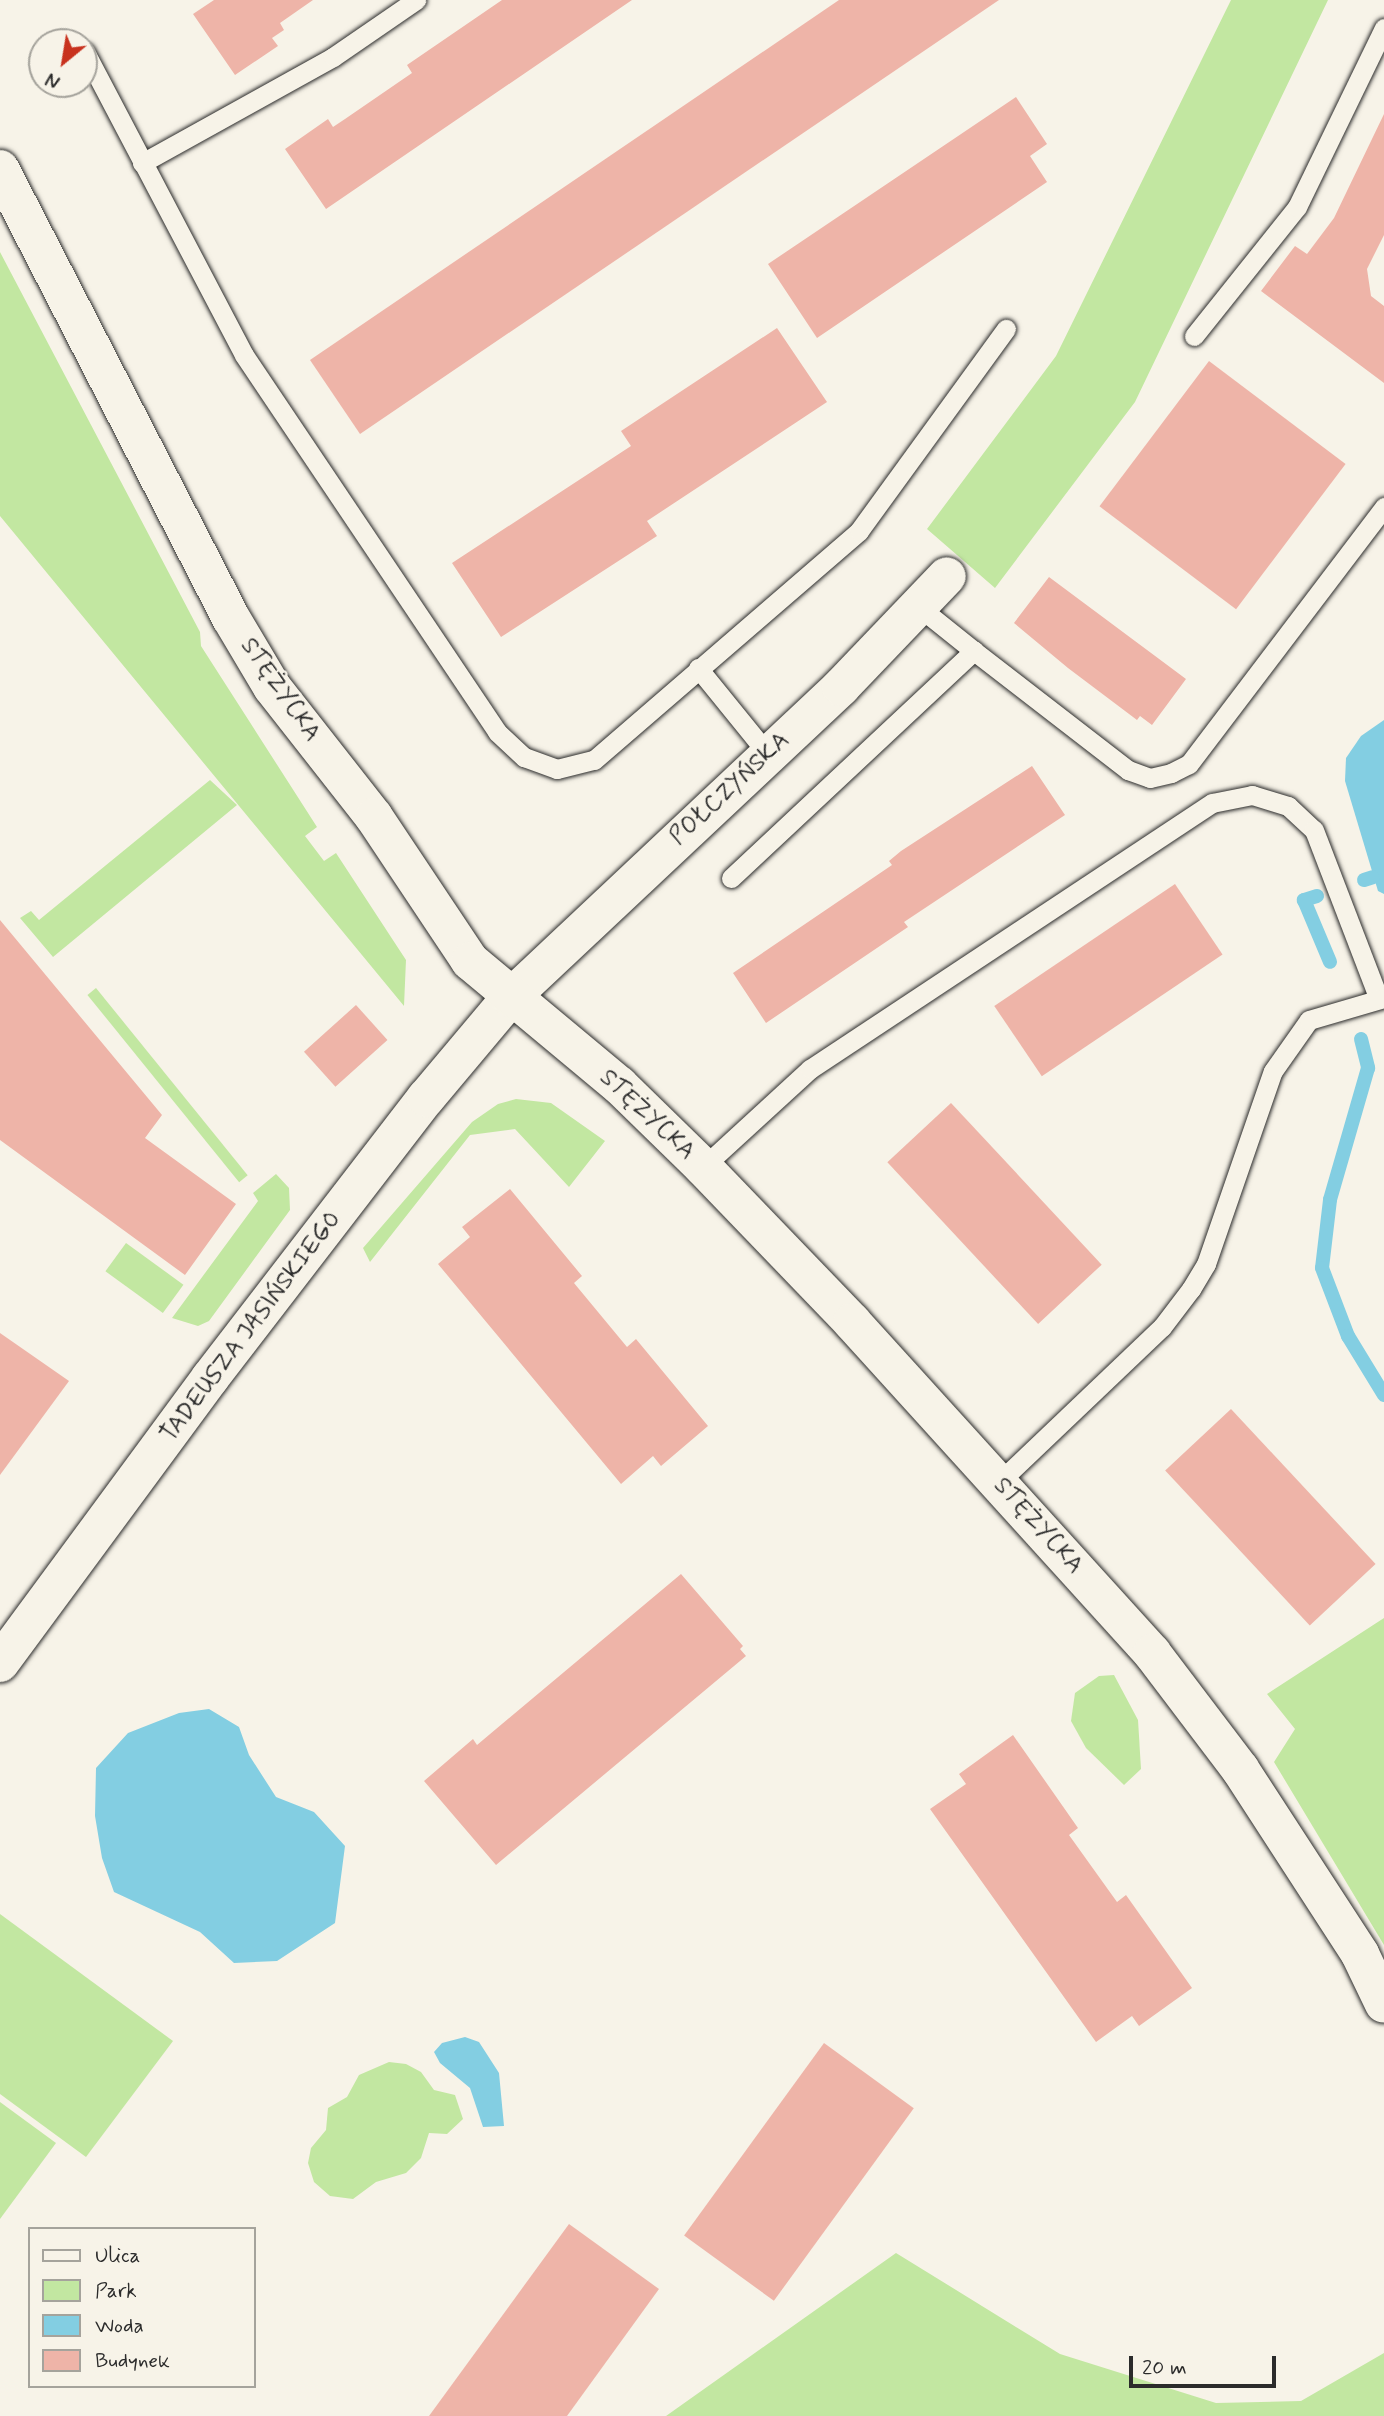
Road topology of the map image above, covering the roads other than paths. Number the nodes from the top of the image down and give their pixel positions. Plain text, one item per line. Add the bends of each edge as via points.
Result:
1 (416, 0) edge
2 (1384, 28) edge
3 (98, 77) edge
4 (142, 163) junction
5 (0, 169) edge
6 (1006, 329) dead end
7 (1194, 335) dead end
8 (1384, 507) edge
9 (947, 576) dead end
10 (919, 607) junction
11 (974, 651) junction
12 (698, 668) junction
13 (768, 754) junction
14 (731, 878) dead end
15 (510, 998) junction
16 (1381, 998) edge
17 (703, 1167) junction
18 (998, 1483) junction
19 (0, 1664) edge
20 (1384, 2004) edge

1 - 4 lane via 333,57
2 - 7 lane via 1297,207
3 - 4 lane
4 - 12 lane via 244,355 497,732 524,757 557,769 594,760
5 - 15 street, STĘŻYCKA via 231,618 272,687 374,817 470,961
6 - 12 lane via 859,531
8 - 11 lane via 1189,764 1171,774 1150,778 1128,770
9 - 10 street, POŁCZYŃSKA
10 - 11 lane
10 - 13 street, POŁCZYŃSKA
11 - 14 lane
12 - 13 lane
13 - 15 street, POŁCZYŃSKA
15 - 17 street, STĘŻYCKA via 619,1084
15 - 19 street, TADEUSZA JASIŃSKIEGO via 426,1098 226,1357
16 - 17 lane via 1314,830 1288,806 1252,795 1212,803 810,1069
16 - 18 lane via 1309,1020 1273,1072 1206,1264 1191,1289 1162,1327
17 - 18 street, STĘŻYCKA
18 - 20 street, STĘŻYCKA via 1152,1653 1240,1769 1360,1954

